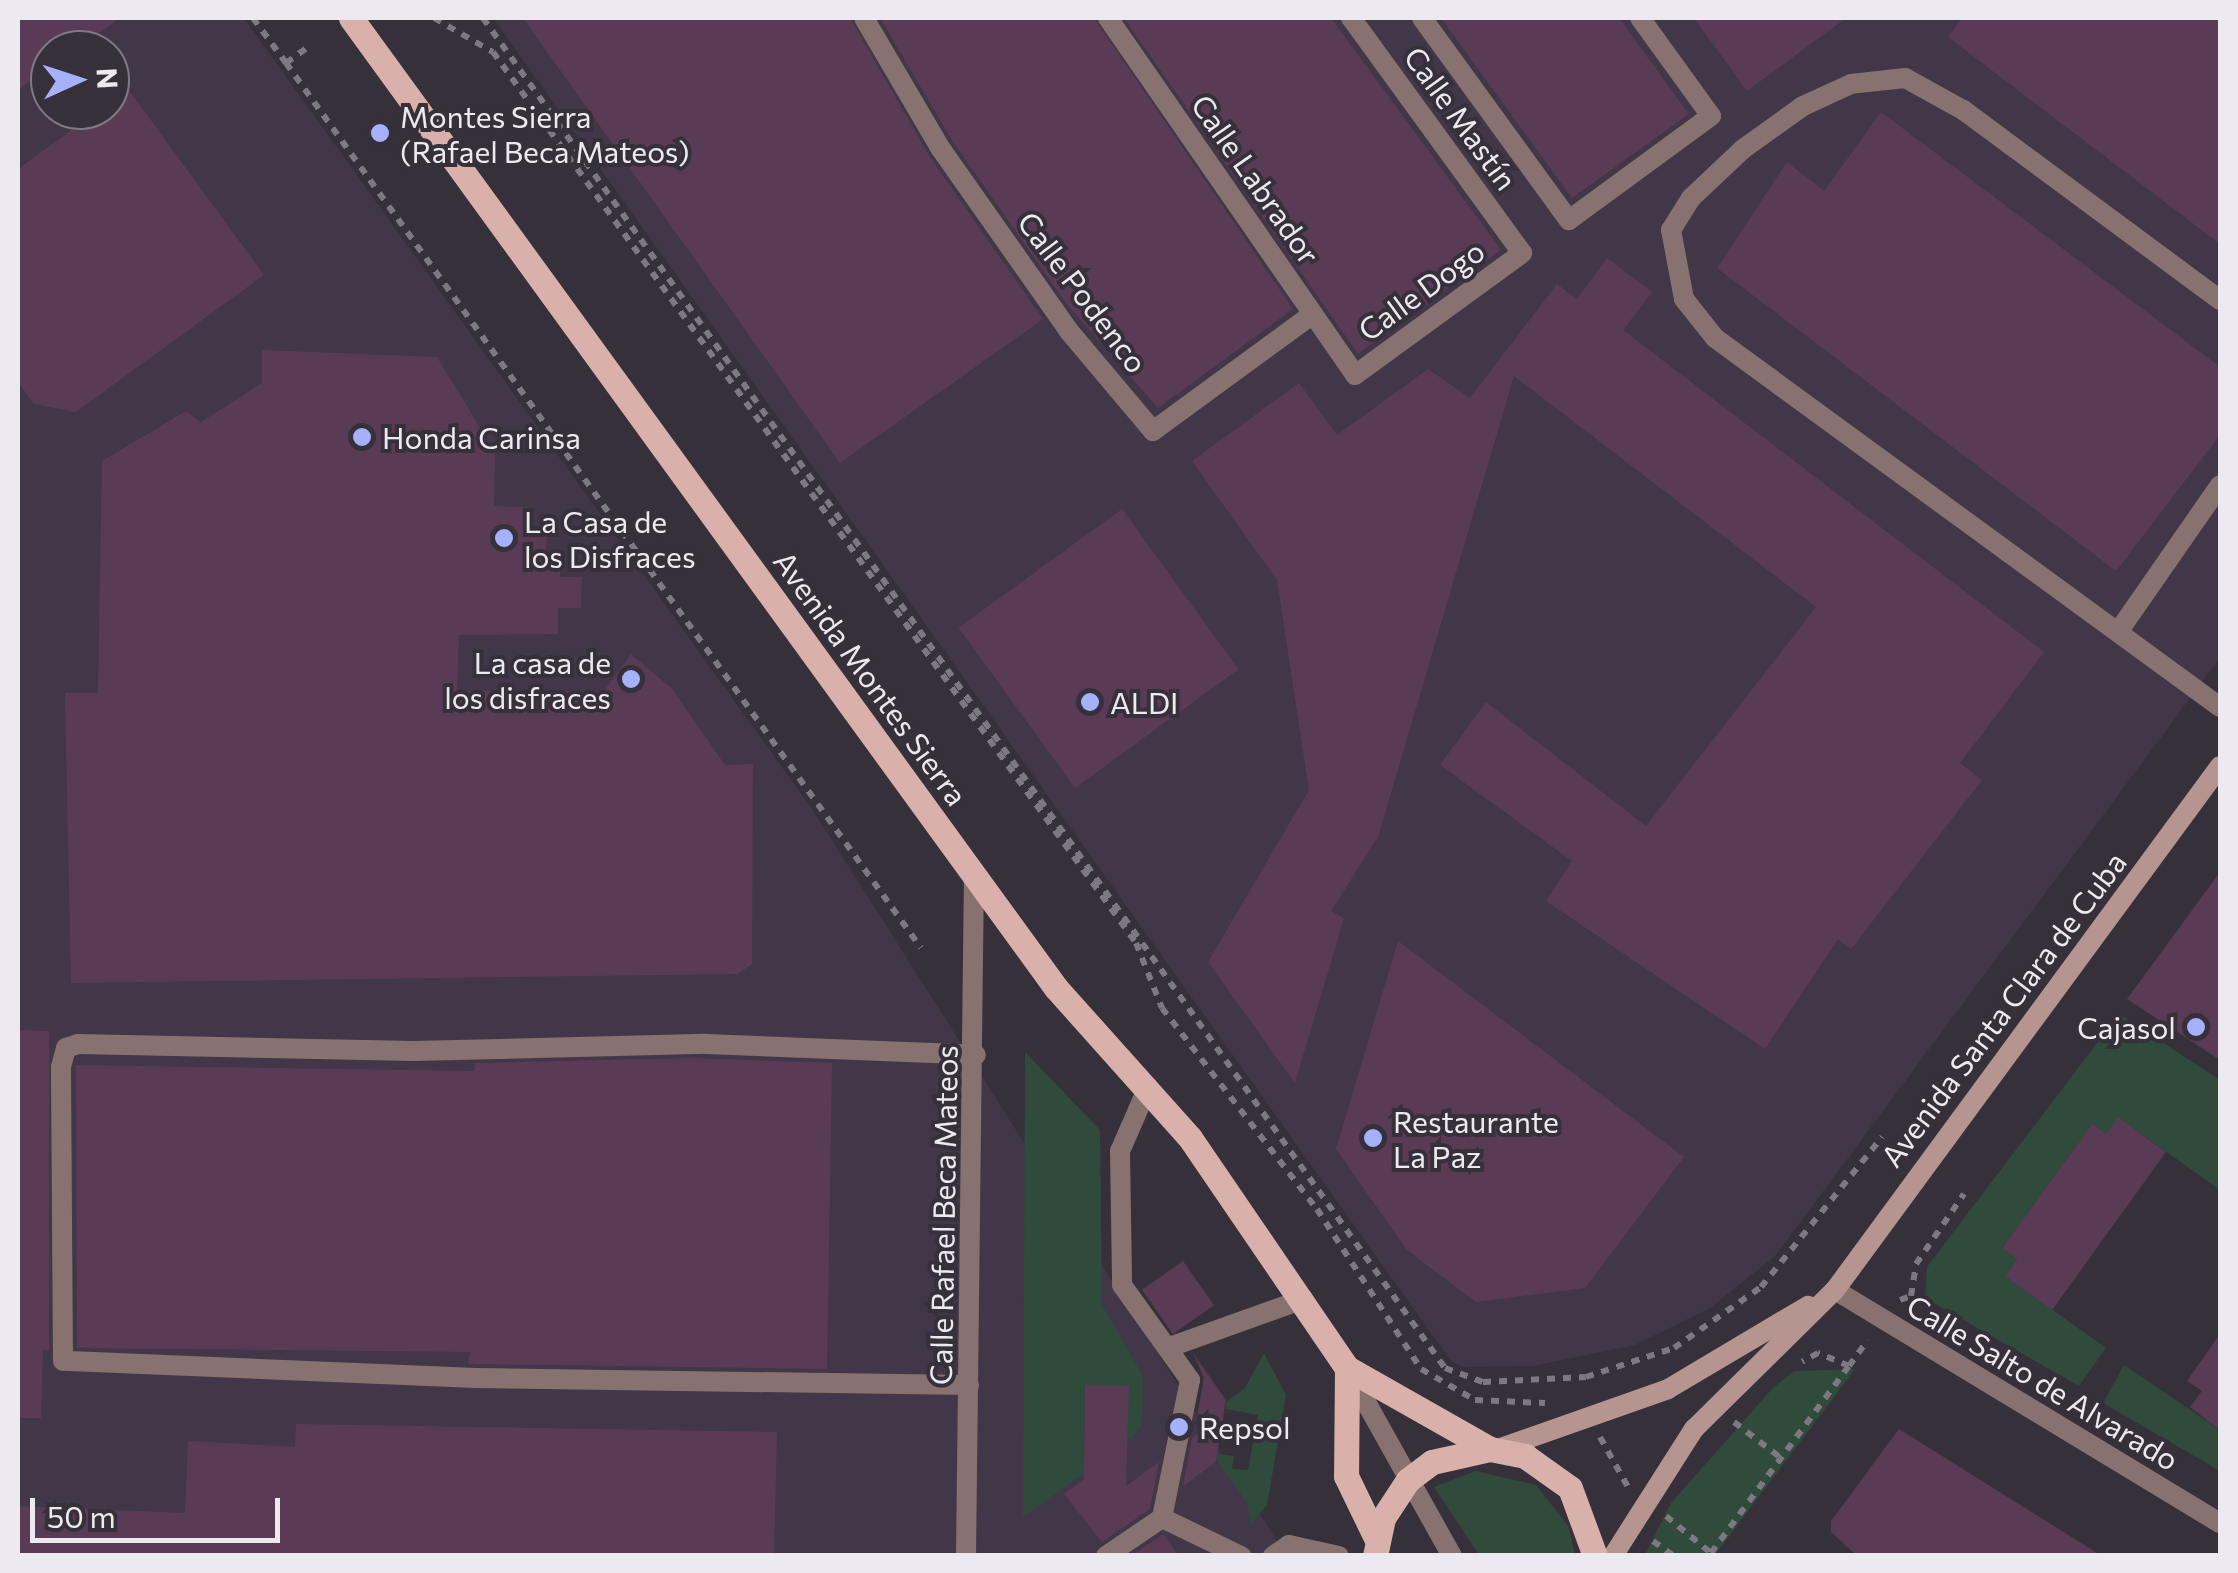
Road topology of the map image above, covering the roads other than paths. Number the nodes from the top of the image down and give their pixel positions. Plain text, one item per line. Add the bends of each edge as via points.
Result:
1 (351, 18) edge
2 (864, 18) edge
3 (1108, 18) edge
4 (1351, 18) edge
5 (1422, 18) edge
6 (1640, 18) edge
7 (1522, 253) joint
8 (2220, 300) edge
9 (1313, 314) junction
10 (1355, 374) joint
11 (2220, 485) edge
12 (2118, 632) junction
13 (2220, 707) edge
14 (2220, 766) edge
15 (974, 876) junction
16 (976, 1055) junction
17 (1148, 1087) junction
18 (1835, 1290) junction
19 (1304, 1299) junction
20 (1167, 1348) junction
21 (1347, 1368) junction
22 (969, 1384) junction
23 (1494, 1449) junction
24 (1408, 1480) junction
25 (1162, 1518) junction
26 (2220, 1524) edge
27 (1376, 1548) edge
28 (1281, 1550) edge
29 (966, 1556) edge
30 (1106, 1556) edge
31 (1242, 1556) edge
32 (1339, 1556) edge
33 (1452, 1556) edge
34 (1596, 1556) edge
35 (1612, 1556) edge

1 - 15 main road, Avenida Montes Sierra
2 - 9 street, Calle Podenco via 941,149 1068,330 1153,431
3 - 9 street, Calle Labrador
4 - 7 street, Calle Mastín
5 - 6 street, Calle Mastín via 1569,220 1712,116
7 - 10 street, Calle Dogo
8 - 12 street via 1963,110 1905,78 1851,84 1803,106 1743,149 1691,198 1671,230 1684,299 1715,338
9 - 10 street, Calle Labrador
11 - 12 street
12 - 13 street
14 - 18 street, Avenida Santa Clara de Cuba
15 - 16 street, Calle Rafael Beca Mateos
15 - 17 main road, Avenida Montes Sierra via 1056,988
16 - 22 street, Calle Rafael Beca Mateos
16 - 22 street via 706,1044 413,1051 78,1044 66,1048 61,1067 63,1361 476,1378
17 - 19 main road, Avenida Montes Sierra
17 - 20 street via 1120,1151 1122,1285
18 - 23 street, Avenida Santa Clara de Cuba via 1668,1389
18 - 26 street, Calle Salto de Alvarado
18 - 35 street, Avenida Santa Clara de Cuba via 1694,1430
19 - 20 street
19 - 21 main road, Avenida Montes Sierra
20 - 25 street via 1190,1380
21 - 23 main road, Avenida Montes Sierra
21 - 24 street, Avenida Montes Sierra
21 - 27 main road via 1346,1476
22 - 29 street, Calle Rafael Beca Mateos
23 - 24 main road via 1432,1462
23 - 34 main road, Avenida Montes Sierra via 1550,1469 1570,1488
24 - 27 main road
24 - 33 street, Avenida Montes Sierra
25 - 30 street
25 - 31 street
28 - 32 street

